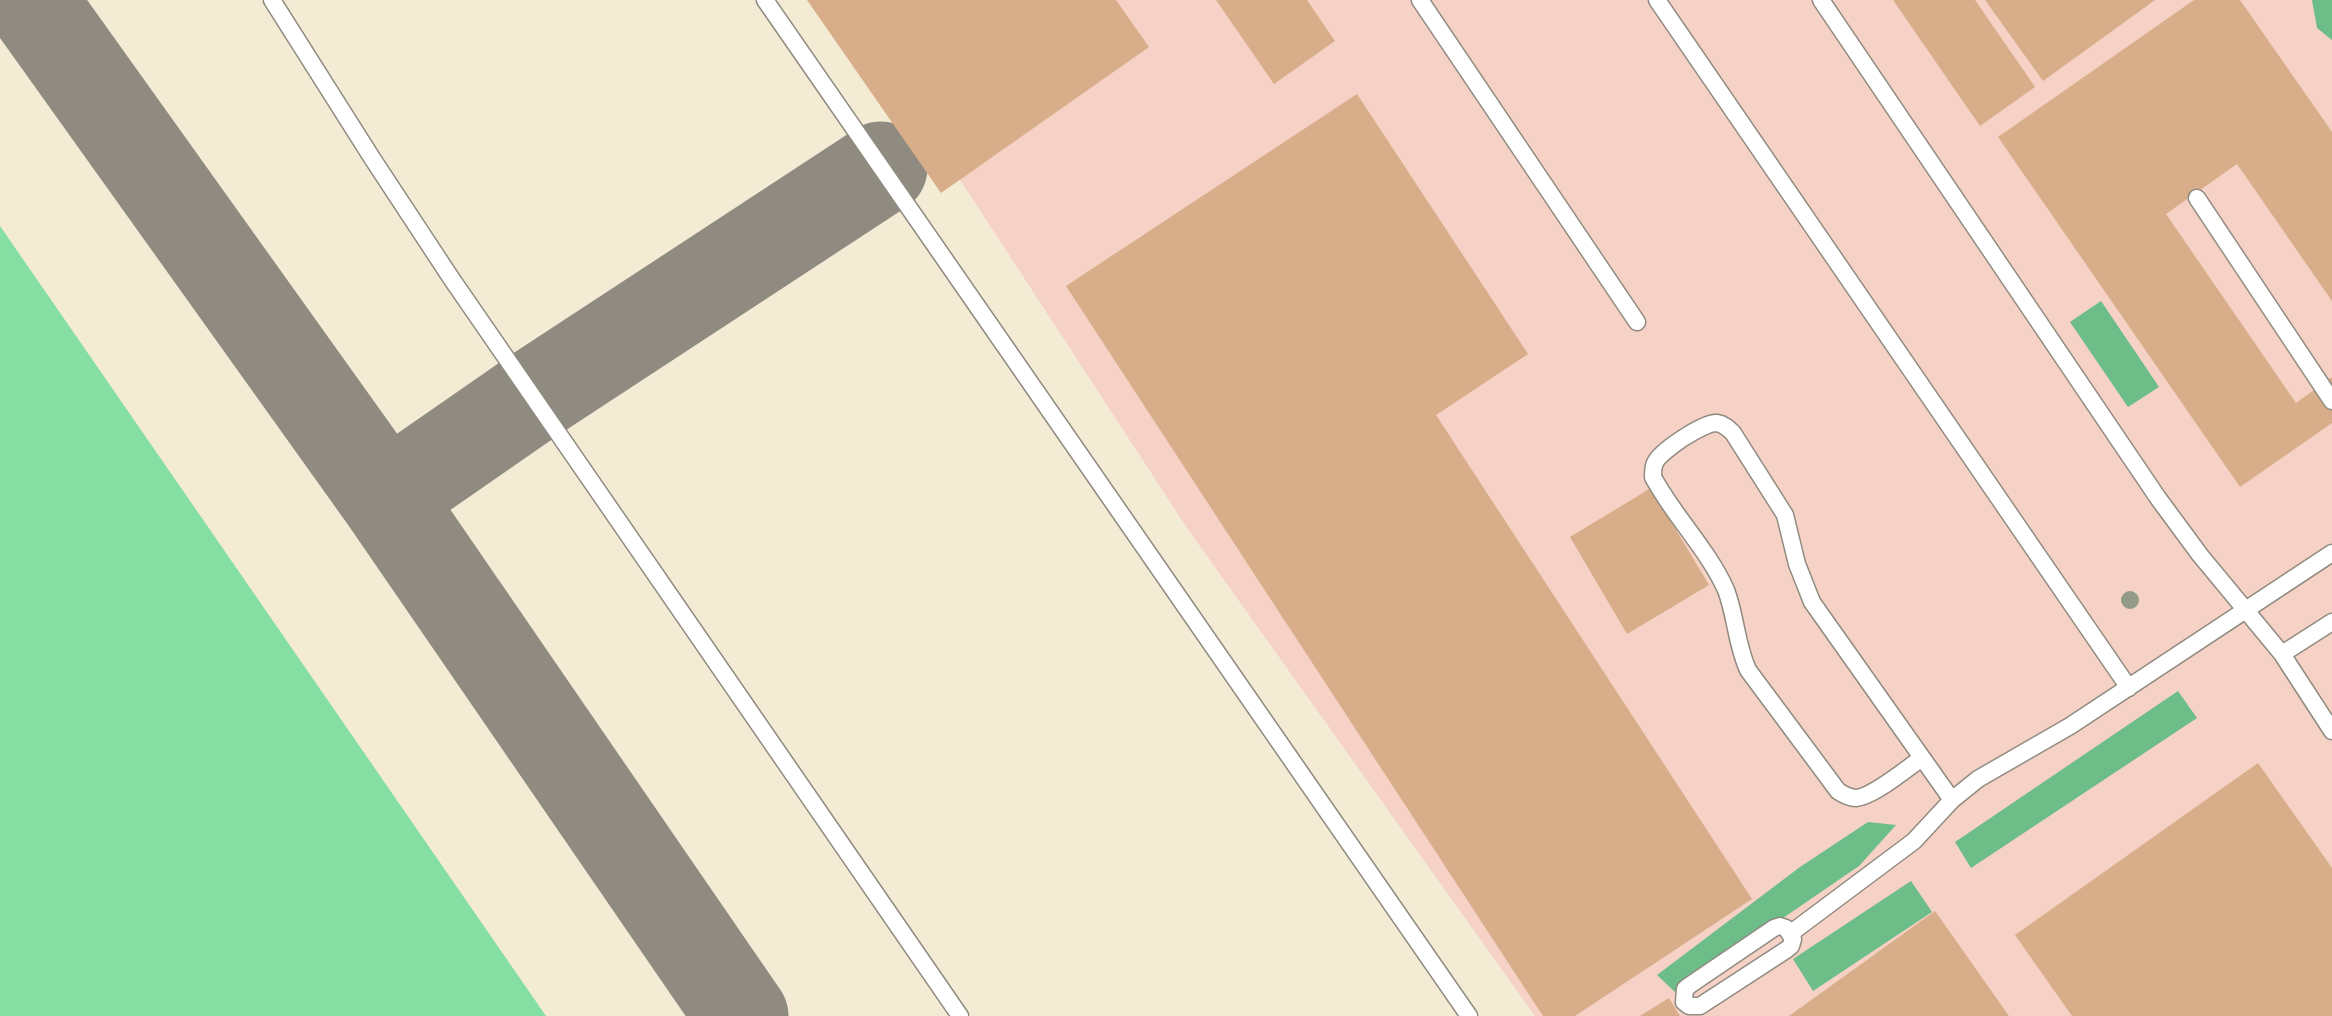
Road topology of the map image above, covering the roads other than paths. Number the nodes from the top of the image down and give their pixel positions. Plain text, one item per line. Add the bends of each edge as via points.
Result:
1 (272, 0) edge
2 (765, 0) edge
3 (1420, 0) edge
4 (1657, 0) edge
5 (1821, 0) edge
6 (2197, 198) dead end
7 (1637, 322) dead end
8 (2332, 401) edge
9 (2332, 553) edge
10 (2246, 611) junction
11 (2332, 621) edge
12 (2282, 654) junction
13 (2129, 688) junction
14 (2332, 731) edge
15 (1922, 758) junction
16 (1952, 800) junction
17 (1791, 933) junction
18 (960, 1016) edge
19 (1469, 1016) edge

1 - 18 lane via 444,268
2 - 19 lane
3 - 7 lane
4 - 13 lane
5 - 10 lane via 2158,498
6 - 8 lane
9 - 10 lane
10 - 12 lane
10 - 13 lane
11 - 12 lane
12 - 14 lane
13 - 16 lane via 1992,770
15 - 15 lane via 1812,602 1797,564 1785,515 1732,433 1726,426 1707,424 1664,453 1655,463 1653,477 1726,590 1738,647 1748,669 1838,791 1847,797 1869,794
15 - 16 lane
16 - 17 lane via 1914,841
17 - 17 lane via 1786,928 1774,928 1685,989 1684,1002 1701,1006 1791,946

